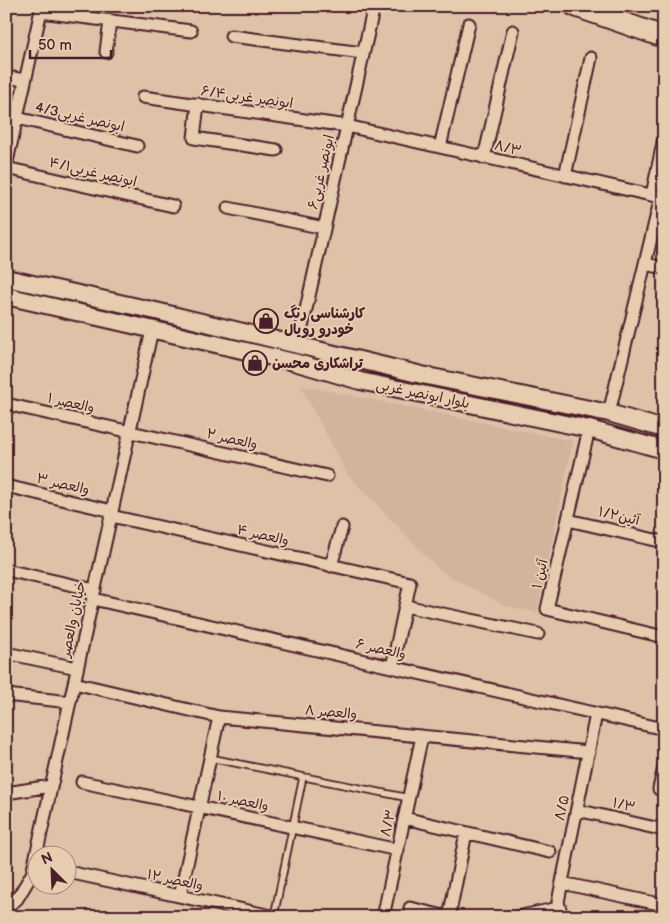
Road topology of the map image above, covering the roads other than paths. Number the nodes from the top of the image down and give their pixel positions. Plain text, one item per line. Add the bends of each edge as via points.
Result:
1 (374, 6) edge
2 (575, 6) edge
3 (41, 9) edge
4 (110, 21) junction
5 (469, 24) dead end
6 (190, 31) dead end
7 (513, 31) dead end
8 (232, 36) dead end
9 (664, 37) edge
10 (106, 52) dead end
11 (363, 53) junction
12 (591, 58) dead end
13 (6, 76) edge
14 (25, 80) junction
15 (143, 96) dead end
16 (198, 104) junction
17 (17, 118) junction
18 (347, 126) junction
19 (664, 138) edge
20 (137, 146) dead end
21 (8, 147) edge
22 (440, 147) junction
23 (276, 150) dead end
24 (484, 158) junction
25 (6, 167) edge
26 (565, 176) junction
27 (659, 197) edge
28 (173, 206) dead end
29 (228, 208) dead end
30 (324, 228) junction
31 (645, 264) junction
32 (664, 268) edge
33 (6, 278) edge
34 (6, 296) edge
35 (152, 330) junction
36 (298, 345) junction
37 (518, 394) junction
38 (6, 404) edge
39 (514, 413) junction
40 (609, 414) junction
41 (589, 428) junction
42 (664, 429) edge
43 (129, 432) junction
44 (664, 450) edge
45 (327, 476) dead end
46 (6, 486) edge
47 (112, 514) junction
48 (568, 520) junction
49 (342, 527) dead end
50 (664, 542) edge
51 (331, 566) junction
52 (6, 570) edge
53 (94, 594) junction
54 (405, 606) junction
55 (538, 634) dead end
56 (664, 637) edge
57 (6, 653) edge
58 (392, 667) junction
59 (77, 668) junction
60 (74, 683) junction
61 (6, 695) edge
62 (70, 702) junction
63 (596, 714) junction
64 (219, 717) junction
65 (664, 729) edge
66 (422, 736) junction
67 (588, 752) junction
68 (210, 758) junction
69 (664, 767) edge
70 (303, 776) junction
71 (82, 782) dead end
72 (51, 786) junction
73 (659, 788) dead end
74 (6, 793) edge
75 (409, 798) junction
76 (199, 807) junction
77 (577, 810) junction
78 (404, 818) junction
79 (293, 827) junction
80 (664, 830) edge
81 (466, 833) junction
82 (398, 850) junction
83 (550, 852) dead end
84 (78, 874) edge
85 (562, 883) junction
86 (180, 896) junction
87 (664, 905) edge
88 (6, 907) edge
89 (410, 908) dead end
90 (560, 912) edge
91 (275, 917) edge
92 (384, 917) edge
93 (448, 917) edge
94 (517, 917) edge

1 - 11 street, ۶ابونصر غربی
2 - 9 highway
3 - 4 street
3 - 14 street
4 - 6 street
4 - 10 street
5 - 22 street
7 - 24 street
8 - 11 street
11 - 18 street, ۶ابونصر غربی
12 - 26 street
13 - 14 street
14 - 17 street
15 - 16 street, ۶/۴ابونصر غربی
16 - 18 street, ۶/۴ابونصر غربی
16 - 23 street via 194,138
17 - 20 street, 4/3ابونصر غربی
17 - 21 street
18 - 22 street, ۸/۳
18 - 30 street, ۶ابونصر غربی
19 - 27 street
21 - 25 street
22 - 24 street, ۸/۳
24 - 26 street, ۸/۳
25 - 28 street, ۴/۱ابونصر غربی
26 - 27 street, ۸/۳
27 - 31 street
29 - 30 street
30 - 36 street, ۶ابونصر غربی
31 - 32 street
31 - 40 street
33 - 36 main road, بلوار ابونصر غربی
34 - 35 main road, بلوار ابونصر غربی
35 - 39 main road, بلوار ابونصر غربی via 294,362 360,381
35 - 43 street, خیابان والعصر
36 - 37 main road, بلوار ابونصر غربی via 403,371
37 - 39 main road
37 - 40 main road, بلوار ابونصر غربی
38 - 43 street, والعصر ۱
39 - 41 main road, بلوار ابونصر غربی
40 - 42 main road, بلوار ابونصر غربی
41 - 44 main road, بلوار ابونصر غربی
41 - 48 street, آئین ۱
43 - 45 street, والعصر ۲
43 - 47 street, خیابان والعصر
46 - 47 street, والعصر ۳
47 - 51 street, والعصر ۴
47 - 53 street, خیابان والعصر
48 - 50 street, ۱/۲آئین
48 - 56 street, آئین ۱ via 547,609
49 - 51 street
51 - 54 street, والعصر ۴ via 410,583
52 - 53 street, والعصر ۶
53 - 58 street, والعصر ۶
53 - 59 street, خیابان والعصر
54 - 55 street
54 - 58 street
57 - 59 street
58 - 63 street, والعصر ۶
59 - 60 street, خیابان والعصر
60 - 62 street, خیابان والعصر
60 - 64 street, والعصر ۸
61 - 62 street
62 - 72 street, خیابان والعصر
63 - 65 street, والعصر ۶
63 - 67 street, ۸/۵
64 - 66 street, والعصر ۸
64 - 68 street
66 - 67 street, والعصر ۸
66 - 75 street, ۸/۳
67 - 77 street, ۸/۵
68 - 70 lane
68 - 76 street
69 - 73 street
70 - 75 lane
70 - 79 lane
71 - 76 street, والعصر ۱۰
72 - 74 street
72 - 88 street, خیابان والعصر via 32,874 17,899
75 - 78 street, ۸/۳
76 - 79 street, والعصر ۱۰
76 - 86 street
77 - 80 street, ۱/۳
77 - 85 street, ۸/۵
78 - 81 street
78 - 82 street, ۸/۳
79 - 82 street, والعصر ۱۰
79 - 91 lane
81 - 83 street
81 - 93 street
82 - 92 street, ۸/۳
84 - 86 street, والعصر ۱۲
85 - 87 street
85 - 90 street, ۸/۵ via 558,902
86 - 91 street, والعصر ۱۲
89 - 93 street
90 - 94 street

